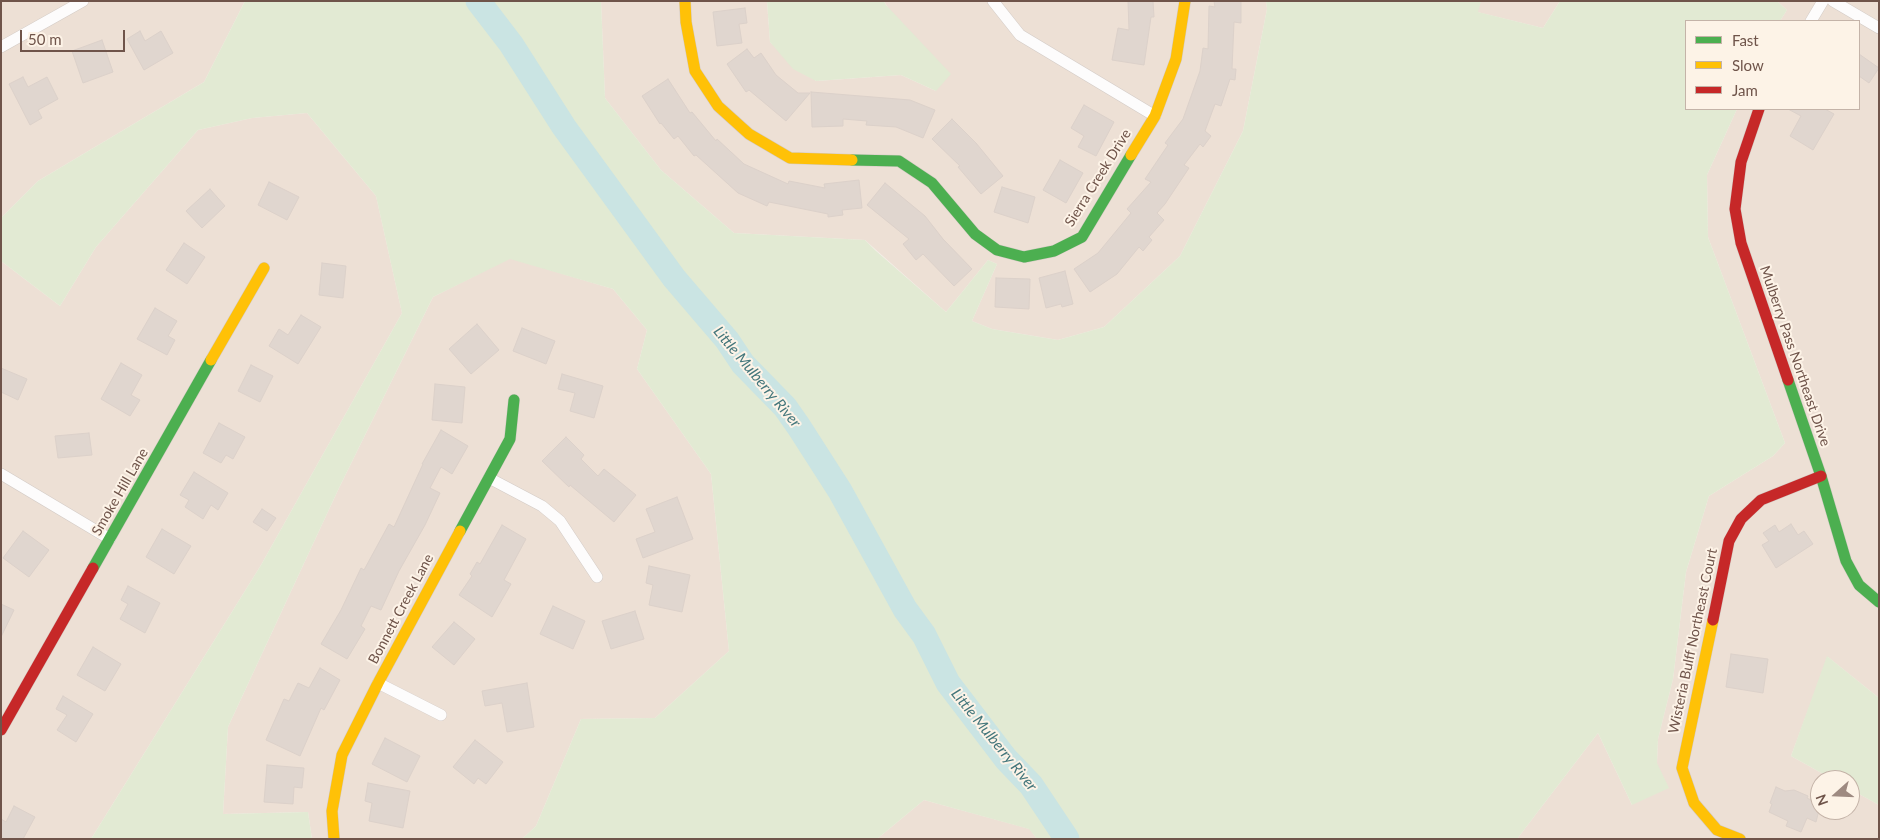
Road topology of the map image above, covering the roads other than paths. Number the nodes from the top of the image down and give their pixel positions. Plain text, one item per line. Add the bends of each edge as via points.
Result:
1 (83, 1) edge
2 (685, 1) edge
3 (993, 1) edge
4 (1185, 1) edge
5 (1823, 1) edge
6 (1833, 1) edge
7 (1812, 20) edge
8 (1879, 28) edge
9 (1, 47) edge
10 (1759, 110) edge
11 (1155, 116) junction
12 (264, 268) dead end
13 (514, 400) dead end
14 (1, 474) edge
15 (1821, 476) junction
16 (489, 478) junction
17 (110, 539) junction
18 (597, 577) dead end
19 (1879, 602) edge
20 (378, 683) junction
21 (441, 715) dead end
22 (1, 730) edge
23 (334, 839) edge
24 (1740, 839) edge

1 - 9 street
2 - 11 street, Sierra Creek Drive via 695,72 718,106 749,134 790,158 900,161 932,183 975,234 997,250 1024,257 1054,251 1082,237
3 - 11 street via 1020,35
4 - 11 street, Sierra Creek Drive via 1176,59
5 - 7 street
6 - 8 street
10 - 15 street, Mulberry Pass Northeast Drive via 1741,162 1736,218 1741,243
12 - 17 street, Smoke Hill Lane
13 - 16 street, Bonnett Creek Lane via 510,439
14 - 17 street
15 - 19 street, Mulberry Pass Northeast Drive via 1846,560 1859,585
15 - 24 street, Wisteria Bulff Northeast Court via 1760,500 1740,519 1729,541 1682,768 1694,803 1717,830
16 - 18 street via 542,506 560,521
16 - 20 street, Bonnett Creek Lane
17 - 22 street, Smoke Hill Lane
20 - 21 street
20 - 23 street, Bonnett Creek Lane via 342,756 332,811

